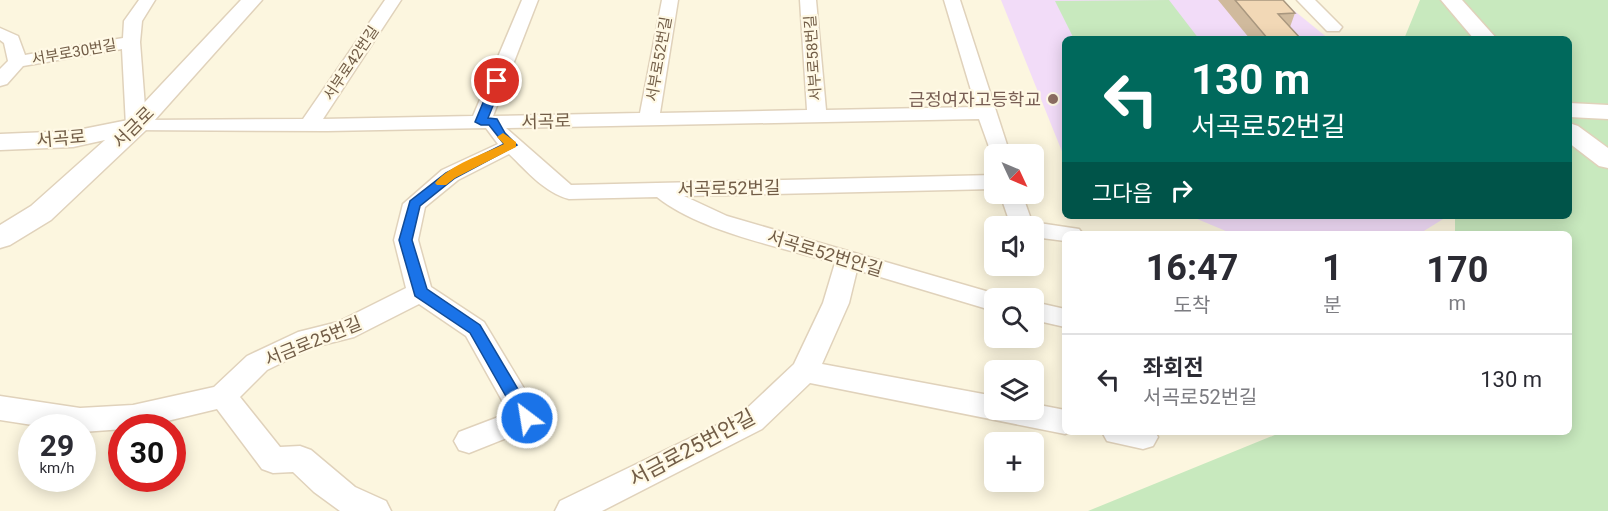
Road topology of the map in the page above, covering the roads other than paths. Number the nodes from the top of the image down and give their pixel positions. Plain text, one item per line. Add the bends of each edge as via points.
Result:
1 (147, 0) edge
2 (252, 0) edge
3 (393, 0) edge
4 (530, 0) edge
5 (670, 0) edge
6 (808, 0) edge
7 (952, 0) edge
8 (1305, 0) edge
9 (1451, 0) edge
10 (1333, 27) dead end
11 (0, 33) edge
12 (1483, 36) edge
13 (131, 42) junction
14 (17, 62) junction
15 (0, 81) edge
16 (1572, 110) edge
17 (1608, 112) edge
18 (986, 113) junction
19 (817, 116) junction
20 (649, 119) junction
21 (487, 122) junction
22 (309, 125) junction
23 (136, 126) junction
24 (1572, 132) edge
25 (0, 142) edge
26 (997, 144) edge
27 (512, 145) junction
28 (1608, 160) edge
29 (984, 182) edge
30 (662, 190) junction
31 (1044, 230) edge
32 (1062, 233) edge
33 (0, 237) edge
34 (848, 260) junction
35 (420, 292) junction
36 (984, 299) edge
37 (1044, 313) edge
38 (1062, 317) edge
39 (805, 372) junction
40 (222, 396) junction
41 (984, 406) edge
42 (0, 408) edge
43 (1044, 418) edge
44 (1062, 421) edge
45 (469, 441) dead end
46 (375, 511) edge
47 (571, 511) edge

1 - 13 street, 서부로30번길 via 133,21
2 - 23 street, 서금로
3 - 22 street, 서부로42번길
4 - 21 street
5 - 20 street, 서부로52번길
6 - 19 street, 서부로58번길
7 - 18 street
8 - 10 street
9 - 12 street
11 - 14 street via 12,40
13 - 14 street, 서부로30번길
13 - 23 street, 서부로30번길
14 - 15 street
16 - 17 street
18 - 19 street, 서곡로
18 - 26 street
19 - 20 street, 서곡로
20 - 21 street, 서곡로
21 - 22 street, 서곡로
21 - 27 street, 서곡로52번길
22 - 23 street, 서곡로
23 - 25 street, 서곡로 via 73,139
23 - 33 street, 서금로 via 41,213
24 - 28 street
27 - 30 street, 서곡로52번길 via 569,192
27 - 35 street via 450,176 414,204 406,240
29 - 30 street, 서곡로52번길
30 - 34 street, 서곡로52번안길 via 719,221
31 - 32 street
34 - 36 street, 서곡로52번안길
34 - 39 street, 서금로25번안길 via 836,303
35 - 40 street, 서금로25번길 via 345,330 307,339 257,363
35 - 45 street via 475,329 527,418
37 - 38 street
39 - 41 street
39 - 47 street, 서금로25번안길 via 752,421
40 - 42 street via 133,417 80,420
40 - 46 street via 273,460 300,459 324,483 362,508
43 - 44 street

